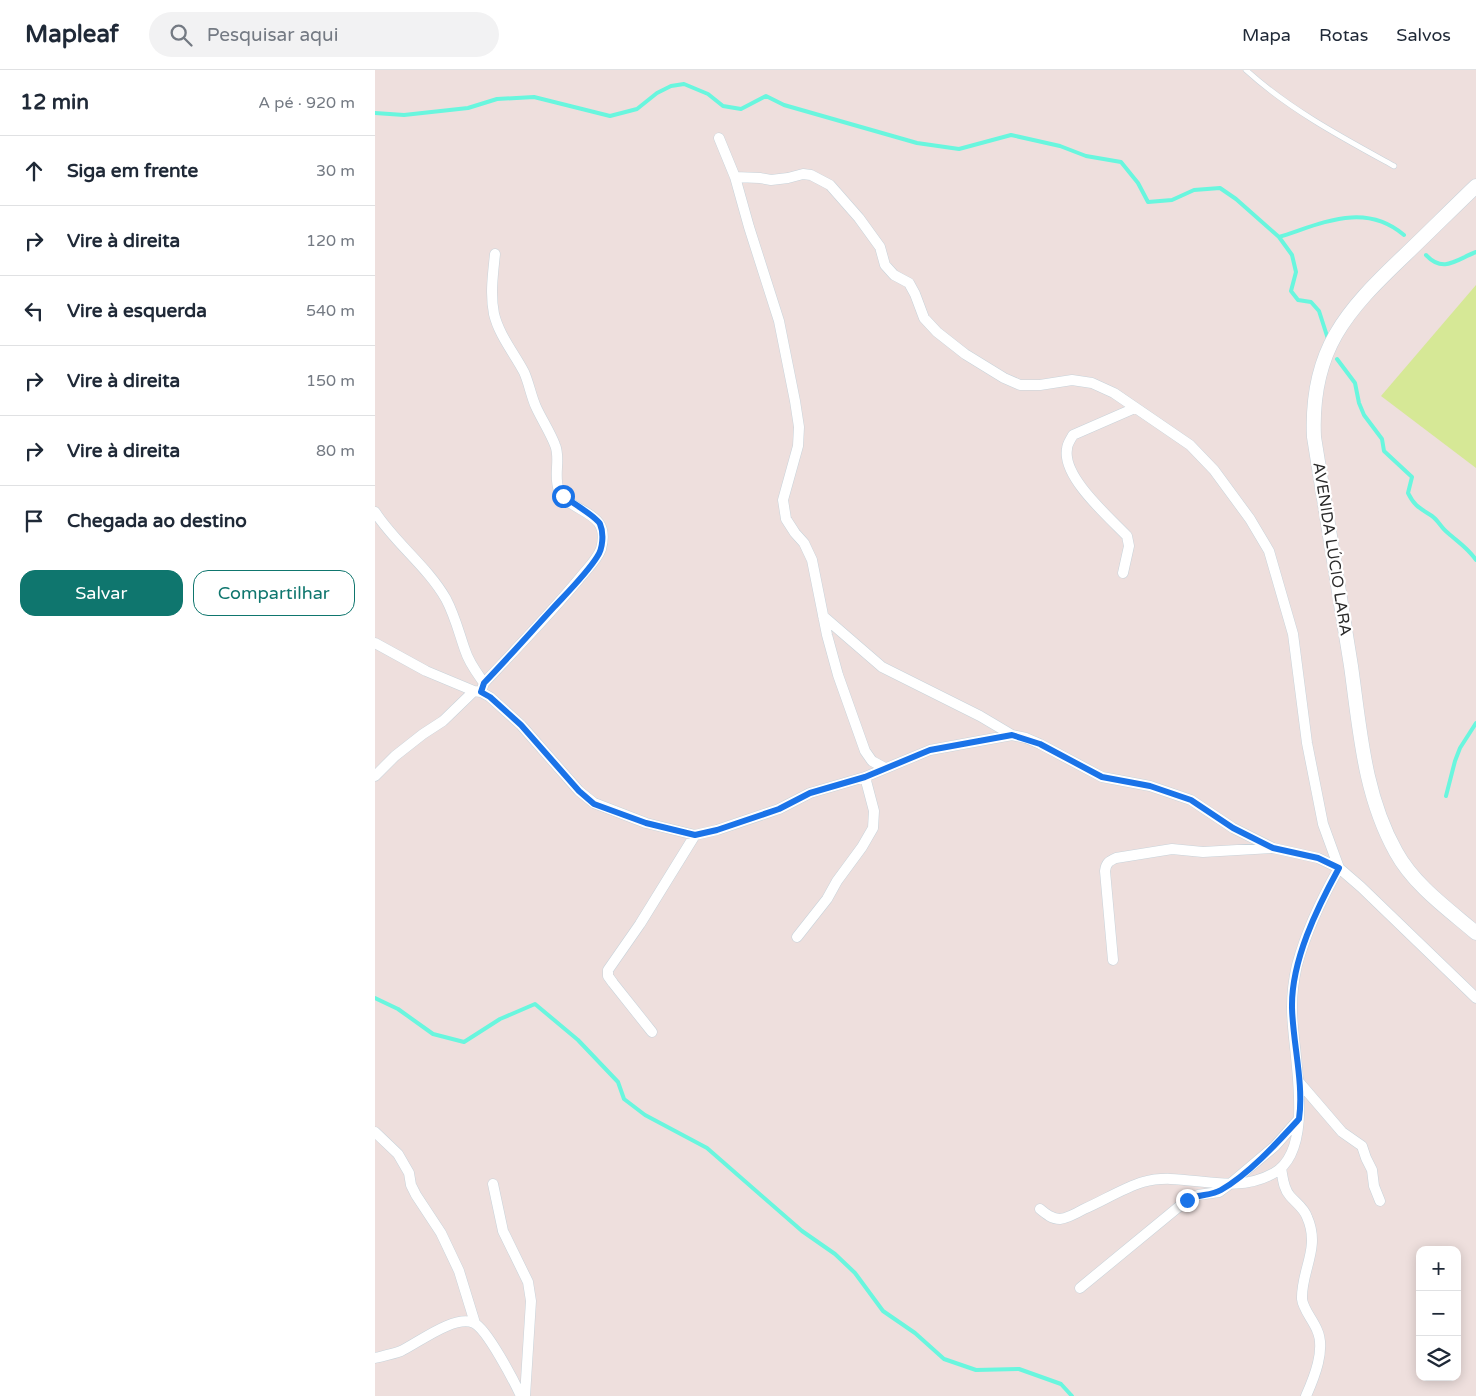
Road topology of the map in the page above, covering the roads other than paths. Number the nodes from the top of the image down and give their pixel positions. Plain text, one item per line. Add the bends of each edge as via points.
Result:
1 (1246, 70) edge
2 (719, 138) dead end
3 (1394, 166) dead end
4 (735, 177) junction
5 (1476, 186) edge
6 (495, 254) dead end
7 (1135, 408) junction
8 (375, 512) edge
9 (1123, 573) dead end
10 (823, 616) junction
11 (375, 643) edge
12 (480, 689) junction
13 (1012, 735) junction
14 (885, 768) junction
15 (375, 776) edge
16 (865, 777) junction
17 (695, 835) junction
18 (1273, 848) junction
19 (1339, 868) junction
20 (1476, 933) edge
21 (797, 936) dead end
22 (1113, 960) dead end
23 (1476, 998) edge
24 (652, 1032) dead end
25 (1299, 1082) junction
26 (1299, 1119) junction
27 (375, 1132) edge
28 (1281, 1168) junction
29 (493, 1184) dead end
30 (1230, 1184) junction
31 (1380, 1201) dead end
32 (1039, 1209) dead end
33 (1080, 1288) dead end
34 (475, 1323) junction
35 (375, 1358) edge
36 (521, 1396) edge
37 (525, 1396) edge
38 (1307, 1396) edge

1 - 3 lane via 1265,88 1331,132
2 - 4 street
4 - 7 street via 771,180 803,174 830,185 880,247 885,265 894,275 909,283 924,318 965,354 1020,385 1072,380 1092,383
4 - 10 street via 779,321 799,427 798,446 783,500 786,519 812,560
5 - 20 main road, AVENIDA LÚCIO LARA via 1361,298 1345,319 1321,371 1313,419 1372,799 1388,837 1409,871
6 - 12 street via 491,284 495,316 525,373 536,407 556,447 558,488 563,496 595,517 602,535 597,557
7 - 9 street via 1073,435 1067,449 1069,466 1083,490 1127,536 1129,546
7 - 19 street via 1190,445 1215,470 1269,551 1293,634 1307,743 1323,824
8 - 12 street via 445,598
10 - 13 street via 882,667
10 - 14 street via 838,675 865,751
11 - 12 street via 426,671
12 - 15 street
12 - 17 street via 521,725 594,804 646,823
13 - 14 street via 930,750
13 - 18 street via 1040,744 1102,777 1150,786 1191,800 1233,828
14 - 16 street
16 - 17 street via 810,793 779,809
16 - 21 street via 874,811 873,828 827,899
17 - 24 street via 608,970 608,976
18 - 19 street via 1318,858
18 - 22 street via 1203,852 1172,849 1110,861 1105,871
19 - 23 street
19 - 25 street via 1321,900 1297,966 1292,1007
25 - 26 street
25 - 31 street via 1342,1132 1362,1146
26 - 28 street via 1295,1143
26 - 30 street via 1275,1146
27 - 34 street via 398,1154 409,1173 411,1185 441,1233 459,1271
28 - 30 street via 1251,1182
28 - 38 street via 1285,1188 1307,1216 1312,1236 1312,1253 1302,1301 1320,1343
29 - 37 street via 503,1231 528,1282 531,1301
30 - 32 street via 1154,1180 1059,1219 1051,1218
30 - 33 street via 1219,1192 1187,1200
34 - 35 street via 464,1320 427,1334 401,1350
34 - 36 street via 484,1332

